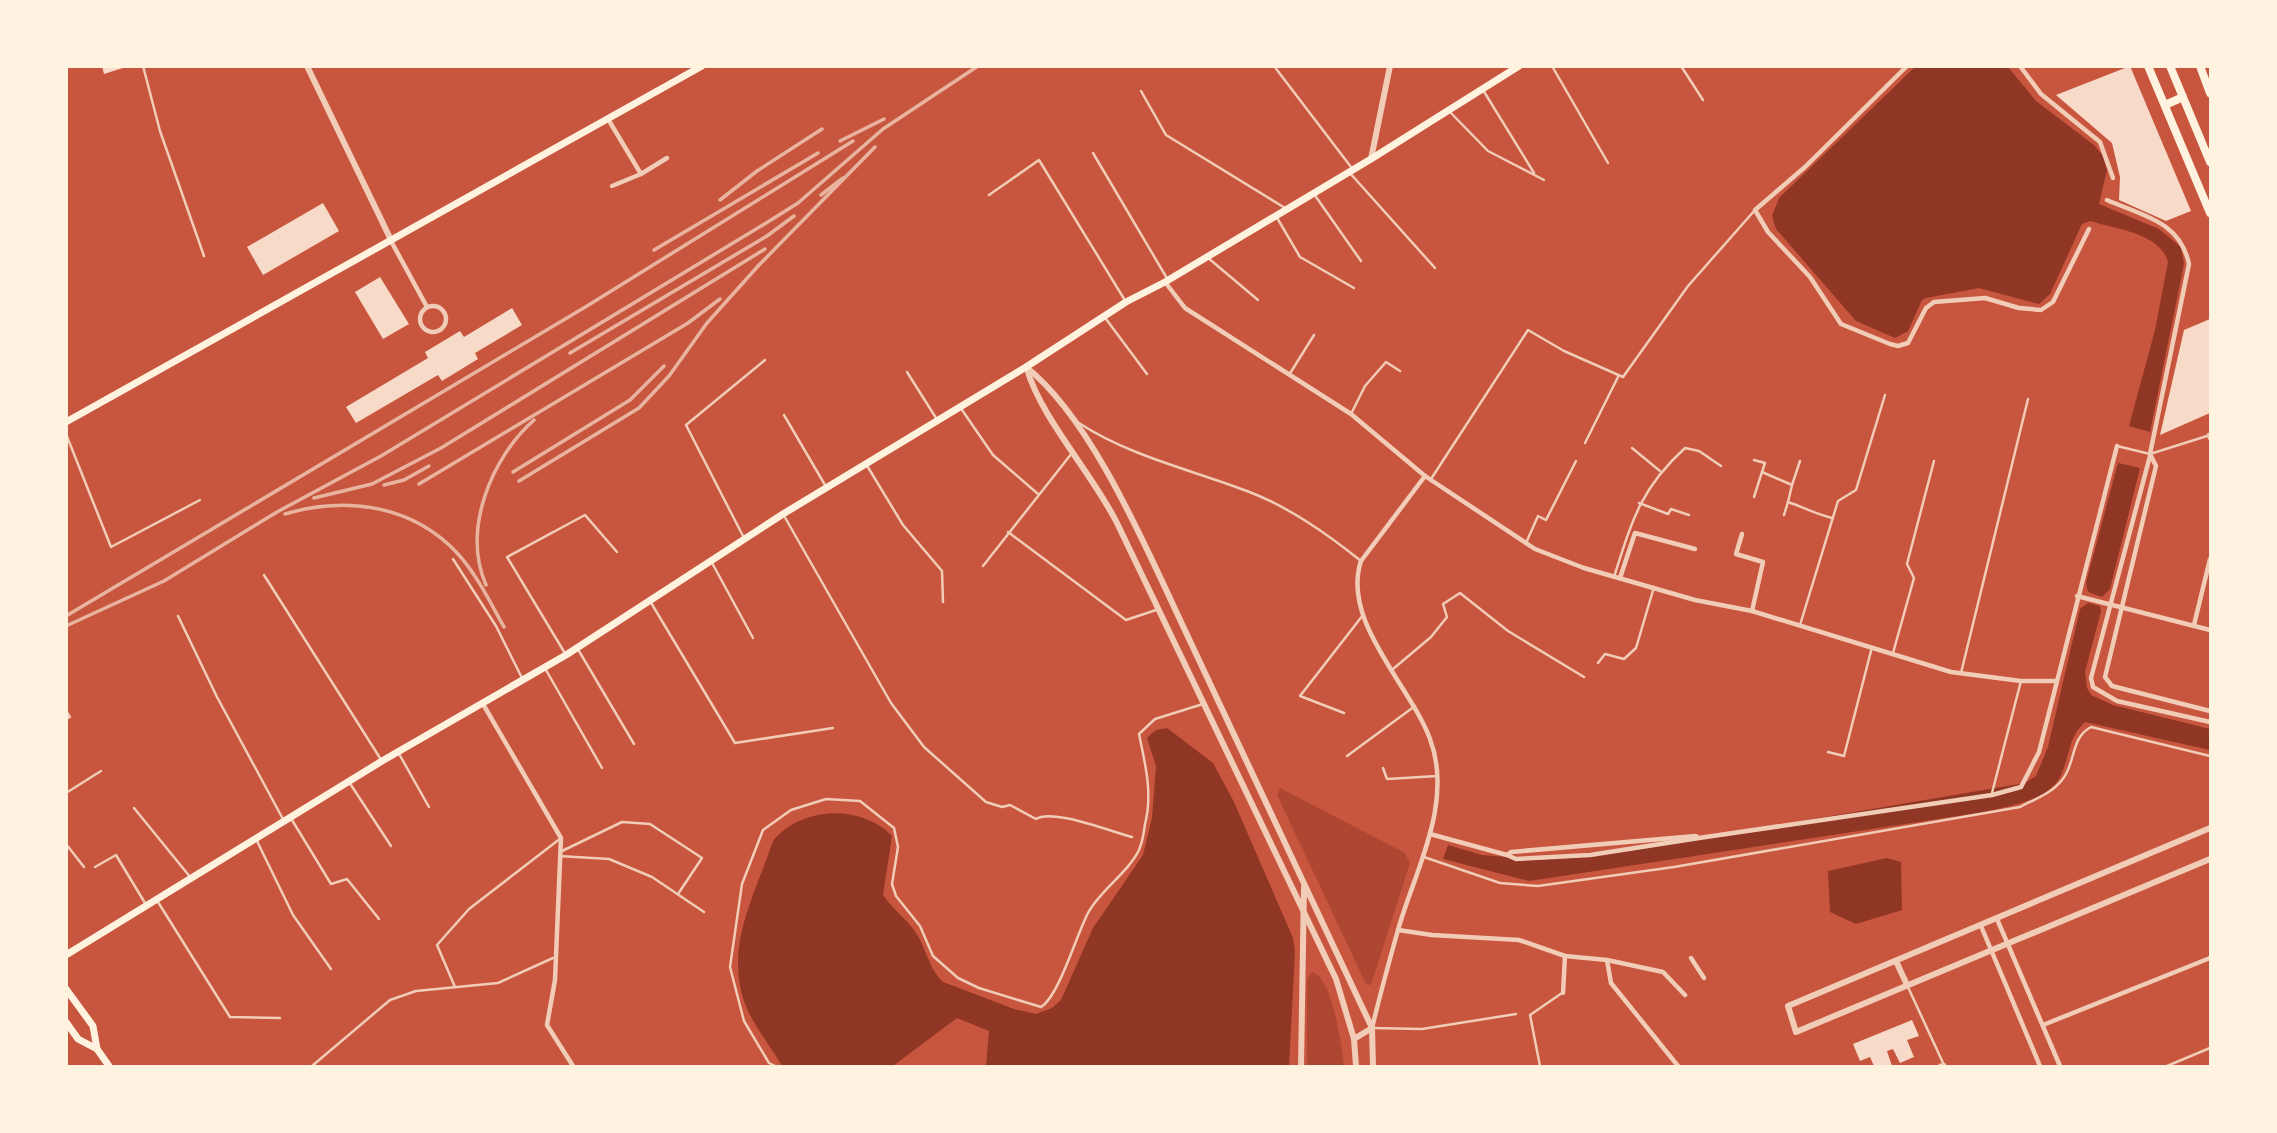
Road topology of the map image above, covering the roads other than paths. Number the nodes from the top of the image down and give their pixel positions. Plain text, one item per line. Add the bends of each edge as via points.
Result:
1 (143, 66) edge
2 (307, 66) edge
3 (702, 66) edge
4 (1275, 66) edge
5 (1390, 66) edge
6 (1519, 66) edge
7 (1552, 66) edge
8 (1681, 66) edge
9 (1907, 66) edge
10 (2020, 66) edge
11 (2148, 66) edge
12 (2170, 66) edge
13 (2200, 66) edge
14 (2209, 87) edge
15 (1483, 90) junction
16 (1141, 91) dead end
17 (2183, 97) junction
18 (1703, 100) dead end
19 (2165, 105) junction
20 (1449, 111) junction
21 (608, 119) junction
22 (1093, 153) dead end
23 (667, 158) dead end
24 (1371, 159) junction
25 (2210, 162) edge
26 (1608, 163) dead end
27 (1351, 171) junction
28 (641, 174) junction
29 (1536, 176) junction
30 (2113, 178) dead end
31 (1544, 180) dead end
32 (612, 186) dead end
33 (1314, 194) junction
34 (989, 195) dead end
35 (2107, 200) dead end
36 (1287, 209) junction
37 (1755, 210) junction
38 (2210, 213) edge
39 (1276, 216) junction
40 (2089, 229) dead end
41 (391, 240) junction
42 (204, 256) dead end
43 (1207, 257) junction
44 (1361, 261) dead end
45 (1435, 268) dead end
46 (1166, 281) junction
47 (1354, 288) dead end
48 (1258, 300) dead end
49 (1126, 302) junction
50 (427, 307) junction
51 (1104, 316) junction
52 (1314, 335) dead end
53 (765, 360) dead end
54 (1026, 367) junction
55 (1400, 370) dead end
56 (907, 372) dead end
57 (1147, 374) dead end
58 (1289, 374) junction
59 (1619, 375) junction
60 (1885, 395) dead end
61 (2028, 398) dead end
62 (960, 407) junction
63 (1351, 414) junction
64 (784, 415) dead end
65 (1072, 418) junction
66 (937, 421) junction
67 (66, 422) edge
68 (66, 434) edge
69 (2210, 436) edge
70 (1585, 443) dead end
71 (1632, 447) dead end
72 (2119, 447) joint
73 (1074, 450) junction
74 (2150, 454) junction
75 (1754, 460) dead end
76 (1576, 461) dead end
77 (1800, 461) dead end
78 (1934, 461) dead end
79 (866, 464) junction
80 (1721, 466) dead end
81 (1660, 471) junction
82 (1762, 472) junction
83 (1425, 476) junction
84 (1431, 480) junction
85 (1792, 485) junction
86 (826, 488) junction
87 (1038, 494) junction
88 (1754, 497) dead end
89 (200, 500) dead end
90 (1787, 502) junction
91 (1639, 503) junction
92 (783, 514) junction
93 (1689, 515) dead end
94 (1784, 515) dead end
95 (1832, 519) junction
96 (1008, 532) junction
97 (1742, 534) dead end
98 (744, 539) junction
99 (1526, 543) junction
100 (1695, 549) dead end
101 (617, 552) dead end
102 (453, 559) dead end
103 (2210, 559) edge
104 (711, 561) junction
105 (1361, 561) junction
106 (983, 566) dead end
107 (264, 575) dead end
108 (1617, 577) junction
109 (1654, 587) junction
110 (2077, 596) junction
111 (650, 601) junction
112 (943, 602) dead end
113 (2110, 604) junction
114 (2120, 607) junction
115 (1158, 610) junction
116 (1752, 611) junction
117 (1363, 615) junction
118 (178, 616) dead end
119 (1800, 625) junction
120 (2194, 625) junction
121 (2210, 629) edge
122 (753, 638) dead end
123 (1872, 647) junction
124 (577, 648) junction
125 (1893, 653) junction
126 (566, 655) junction
127 (1598, 663) dead end
128 (544, 667) junction
129 (1392, 669) junction
130 (1961, 673) junction
131 (1584, 677) dead end
132 (523, 680) junction
133 (2021, 681) junction
134 (2056, 681) junction
135 (483, 704) junction
136 (1203, 704) junction
137 (1415, 706) junction
138 (66, 711) edge
139 (2210, 711) edge
140 (1344, 713) dead end
141 (66, 719) edge
142 (2210, 722) edge
143 (833, 728) dead end
144 (634, 744) dead end
145 (398, 752) junction
146 (1828, 752) dead end
147 (1347, 756) dead end
148 (2210, 756) edge
149 (382, 761) junction
150 (602, 768) dead end
151 (1383, 768) dead end
152 (101, 771) dead end
153 (1437, 776) junction
154 (349, 782) junction
155 (66, 793) edge
156 (1992, 795) junction
157 (429, 807) dead end
158 (134, 808) dead end
159 (288, 819) junction
160 (2210, 828) edge
161 (1430, 834) junction
162 (1132, 837) dead end
163 (561, 838) junction
164 (256, 839) junction
165 (1656, 843) junction
166 (66, 844) edge
167 (391, 846) dead end
168 (1588, 848) junction
169 (559, 854) junction
170 (1507, 855) junction
171 (1590, 855) junction
172 (1422, 856) junction
173 (2210, 859) edge
174 (95, 866) dead end
175 (84, 867) dead end
176 (191, 878) junction
177 (1304, 885) junction
178 (678, 894) junction
179 (156, 899) junction
180 (146, 905) junction
181 (704, 912) dead end
182 (1302, 913) junction
183 (379, 919) dead end
184 (1997, 919) junction
185 (1981, 926) junction
186 (1398, 930) junction
187 (2008, 944) junction
188 (1991, 950) junction
189 (66, 955) edge
190 (1565, 956) junction
191 (553, 958) junction
192 (1691, 958) dead end
193 (2210, 958) edge
194 (1607, 960) junction
195 (1896, 961) junction
196 (331, 970) dead end
197 (1704, 978) dead end
198 (1908, 985) junction
199 (455, 988) junction
200 (66, 989) edge
201 (1563, 993) joint
202 (1685, 995) dead end
203 (1516, 1014) dead end
204 (280, 1018) dead end
205 (66, 1022) edge
206 (2043, 1026) junction
207 (1372, 1028) junction
208 (1354, 1039) junction
209 (2210, 1048) edge
210 (97, 1049) junction
211 (109, 1066) edge
212 (312, 1066) edge
213 (573, 1066) edge
214 (775, 1066) edge
215 (1301, 1066) edge
216 (1356, 1066) edge
217 (1373, 1066) edge
218 (1540, 1066) edge
219 (1678, 1066) edge
220 (1943, 1066) edge
221 (2039, 1066) edge
222 (2060, 1066) edge
223 (2167, 1066) edge

1 - 42 lane via 160,131
2 - 41 street
3 - 21 main road
4 - 27 lane
5 - 24 street
6 - 15 main road
7 - 26 lane
8 - 18 lane
9 - 37 street
10 - 30 street via 2041,94 2100,142
11 - 19 main road
12 - 17 main road
13 - 14 main road
15 - 20 main road
15 - 29 lane
16 - 36 lane via 1166,135
17 - 19 main road
17 - 25 main road
19 - 38 main road
20 - 24 main road
20 - 29 lane via 1488,152
21 - 28 street
21 - 41 main road
22 - 46 lane
23 - 28 street
24 - 27 main road
27 - 33 main road
27 - 45 lane
28 - 32 street
29 - 31 lane
33 - 36 main road
33 - 44 lane
34 - 49 lane via 1039,160
35 - 74 street via 2171,228 2181,239 2189,264
36 - 39 main road
37 - 40 street via 1768,232 1810,277 1841,324 1898,346 1908,343 1926,308 1934,302 1985,298 2036,311 2048,307
37 - 59 lane via 1688,286 1631,368 1623,377
39 - 43 main road
39 - 47 lane via 1300,257
41 - 50 street
41 - 67 main road
43 - 46 main road
43 - 48 lane
46 - 49 main road
46 - 58 street via 1185,308
49 - 51 main road
50 - 50 street via 421,323 426,330 438,331 445,314 435,306
51 - 54 main road
51 - 57 lane
52 - 58 lane
53 - 98 lane via 686,425
54 - 62 main road
54 - 65 street via 1046,382
54 - 73 street via 1034,391
55 - 63 lane via 1385,362 1365,386
56 - 66 lane
58 - 63 street
59 - 70 lane
59 - 84 lane via 1528,330
60 - 95 lane via 1856,490 1838,501
61 - 130 lane
62 - 66 main road
62 - 87 lane via 993,455
63 - 83 street
64 - 86 lane
65 - 105 lane via 1102,438 1287,510
65 - 177 street via 1111,480 1155,567
66 - 79 main road
68 - 89 lane via 111,547
69 - 74 lane
71 - 81 lane
72 - 74 lane
72 - 110 street
73 - 87 lane
73 - 115 street via 1100,490
74 - 113 street
74 - 114 street via 2156,467
75 - 82 lane via 1765,463
76 - 99 lane via 1546,520 1538,516
77 - 85 lane
78 - 125 lane via 1906,564 1914,578
79 - 86 main road
79 - 112 lane via 904,525 942,570
80 - 81 lane via 1685,448
81 - 91 lane
82 - 85 lane
82 - 88 lane
83 - 84 street
83 - 105 street
84 - 99 street
85 - 90 lane
86 - 92 main road
87 - 96 lane
90 - 94 lane
90 - 95 lane
91 - 93 lane via 1668,514 1671,509
91 - 108 lane
92 - 98 main road
92 - 162 lane via 891,703 924,747 986,802 1010,805 1036,819 1067,818
95 - 119 lane
96 - 106 lane
96 - 115 lane via 1126,620
97 - 116 street via 1736,554 1763,562
98 - 104 main road
99 - 108 street
100 - 108 street via 1634,533
101 - 126 lane via 585,515 507,556
102 - 132 lane via 496,626
103 - 120 street
104 - 111 main road
104 - 122 lane
105 - 117 street via 1356,575
107 - 149 lane
108 - 109 street
109 - 116 street
109 - 127 lane via 1636,648 1624,659 1605,654
110 - 113 street
110 - 134 street
111 - 124 main road
111 - 143 lane via 735,743
113 - 114 street
113 - 142 street via 2091,678 2093,687 2117,701
114 - 120 street
114 - 139 street via 2104,669 2107,683
115 - 136 street
116 - 119 street
117 - 129 street
117 - 140 lane via 1300,696
118 - 159 lane via 217,697
119 - 123 street
120 - 121 street
123 - 125 street
123 - 146 lane via 1844,756
124 - 126 main road
124 - 144 lane
125 - 130 street
126 - 128 main road
128 - 132 main road
128 - 150 lane
129 - 131 lane via 1432,637 1447,617 1443,604 1460,593 1508,631
129 - 137 street
130 - 133 street
132 - 135 main road
133 - 134 street
133 - 156 lane
134 - 156 street via 2030,775 2021,787
135 - 145 main road
135 - 163 street
136 - 182 street
136 - 214 lane via 1155,719 1139,734 1148,792 1138,850 1090,909 1052,1000 1041,1007 968,983 933,956 920,926 892,884 898,847 894,828 860,801 826,799 791,810 764,830 742,884 730,967 744,1021
137 - 147 lane
137 - 153 street via 1431,740
138 - 141 lane via 71,717
145 - 149 main road
145 - 157 lane
148 - 172 lane via 2091,727 2077,740 2064,779 2047,794 2020,807 1538,886 1500,883
149 - 154 main road
151 - 153 lane via 1387,779
152 - 155 lane
153 - 161 street
154 - 159 main road
154 - 167 lane
156 - 165 street
158 - 176 lane
159 - 164 main road
159 - 183 lane via 331,884 347,879
160 - 184 street
161 - 170 street
161 - 172 street
163 - 169 street
163 - 199 lane via 469,909 437,945
164 - 176 main road
164 - 196 lane via 293,915
165 - 168 street
165 - 171 street
166 - 175 lane
168 - 170 street
168 - 171 street
169 - 178 lane via 609,859 653,877
169 - 178 lane via 622,822 650,824 702,858
169 - 191 street
170 - 171 street via 1516,859
172 - 186 street
173 - 187 street
174 - 180 lane via 116,855
176 - 179 main road
177 - 182 street
177 - 207 street
178 - 181 lane
179 - 180 main road
179 - 204 lane via 229,1017
180 - 189 main road
182 - 208 street via 1335,979
182 - 215 street
184 - 185 street
184 - 187 street
185 - 188 street
185 - 195 street
186 - 190 street via 1519,940
186 - 207 street
187 - 188 street
187 - 206 street
188 - 198 street
188 - 221 street
190 - 194 street
190 - 201 street
191 - 199 lane via 510,979
191 - 213 street via 555,980 547,1025
192 - 197 street
193 - 206 street
194 - 202 street via 1663,972
194 - 219 street via 1611,983
195 - 198 street
195 - 198 street via 1788,1006 1796,1032
198 - 220 lane
199 - 212 lane via 416,991 390,1000
200 - 210 main road via 93,1026
201 - 218 lane via 1530,1015
203 - 207 lane via 1422,1029
205 - 210 main road via 78,1039
206 - 222 street
207 - 208 street
207 - 217 street
208 - 216 street
209 - 223 lane
210 - 211 main road

